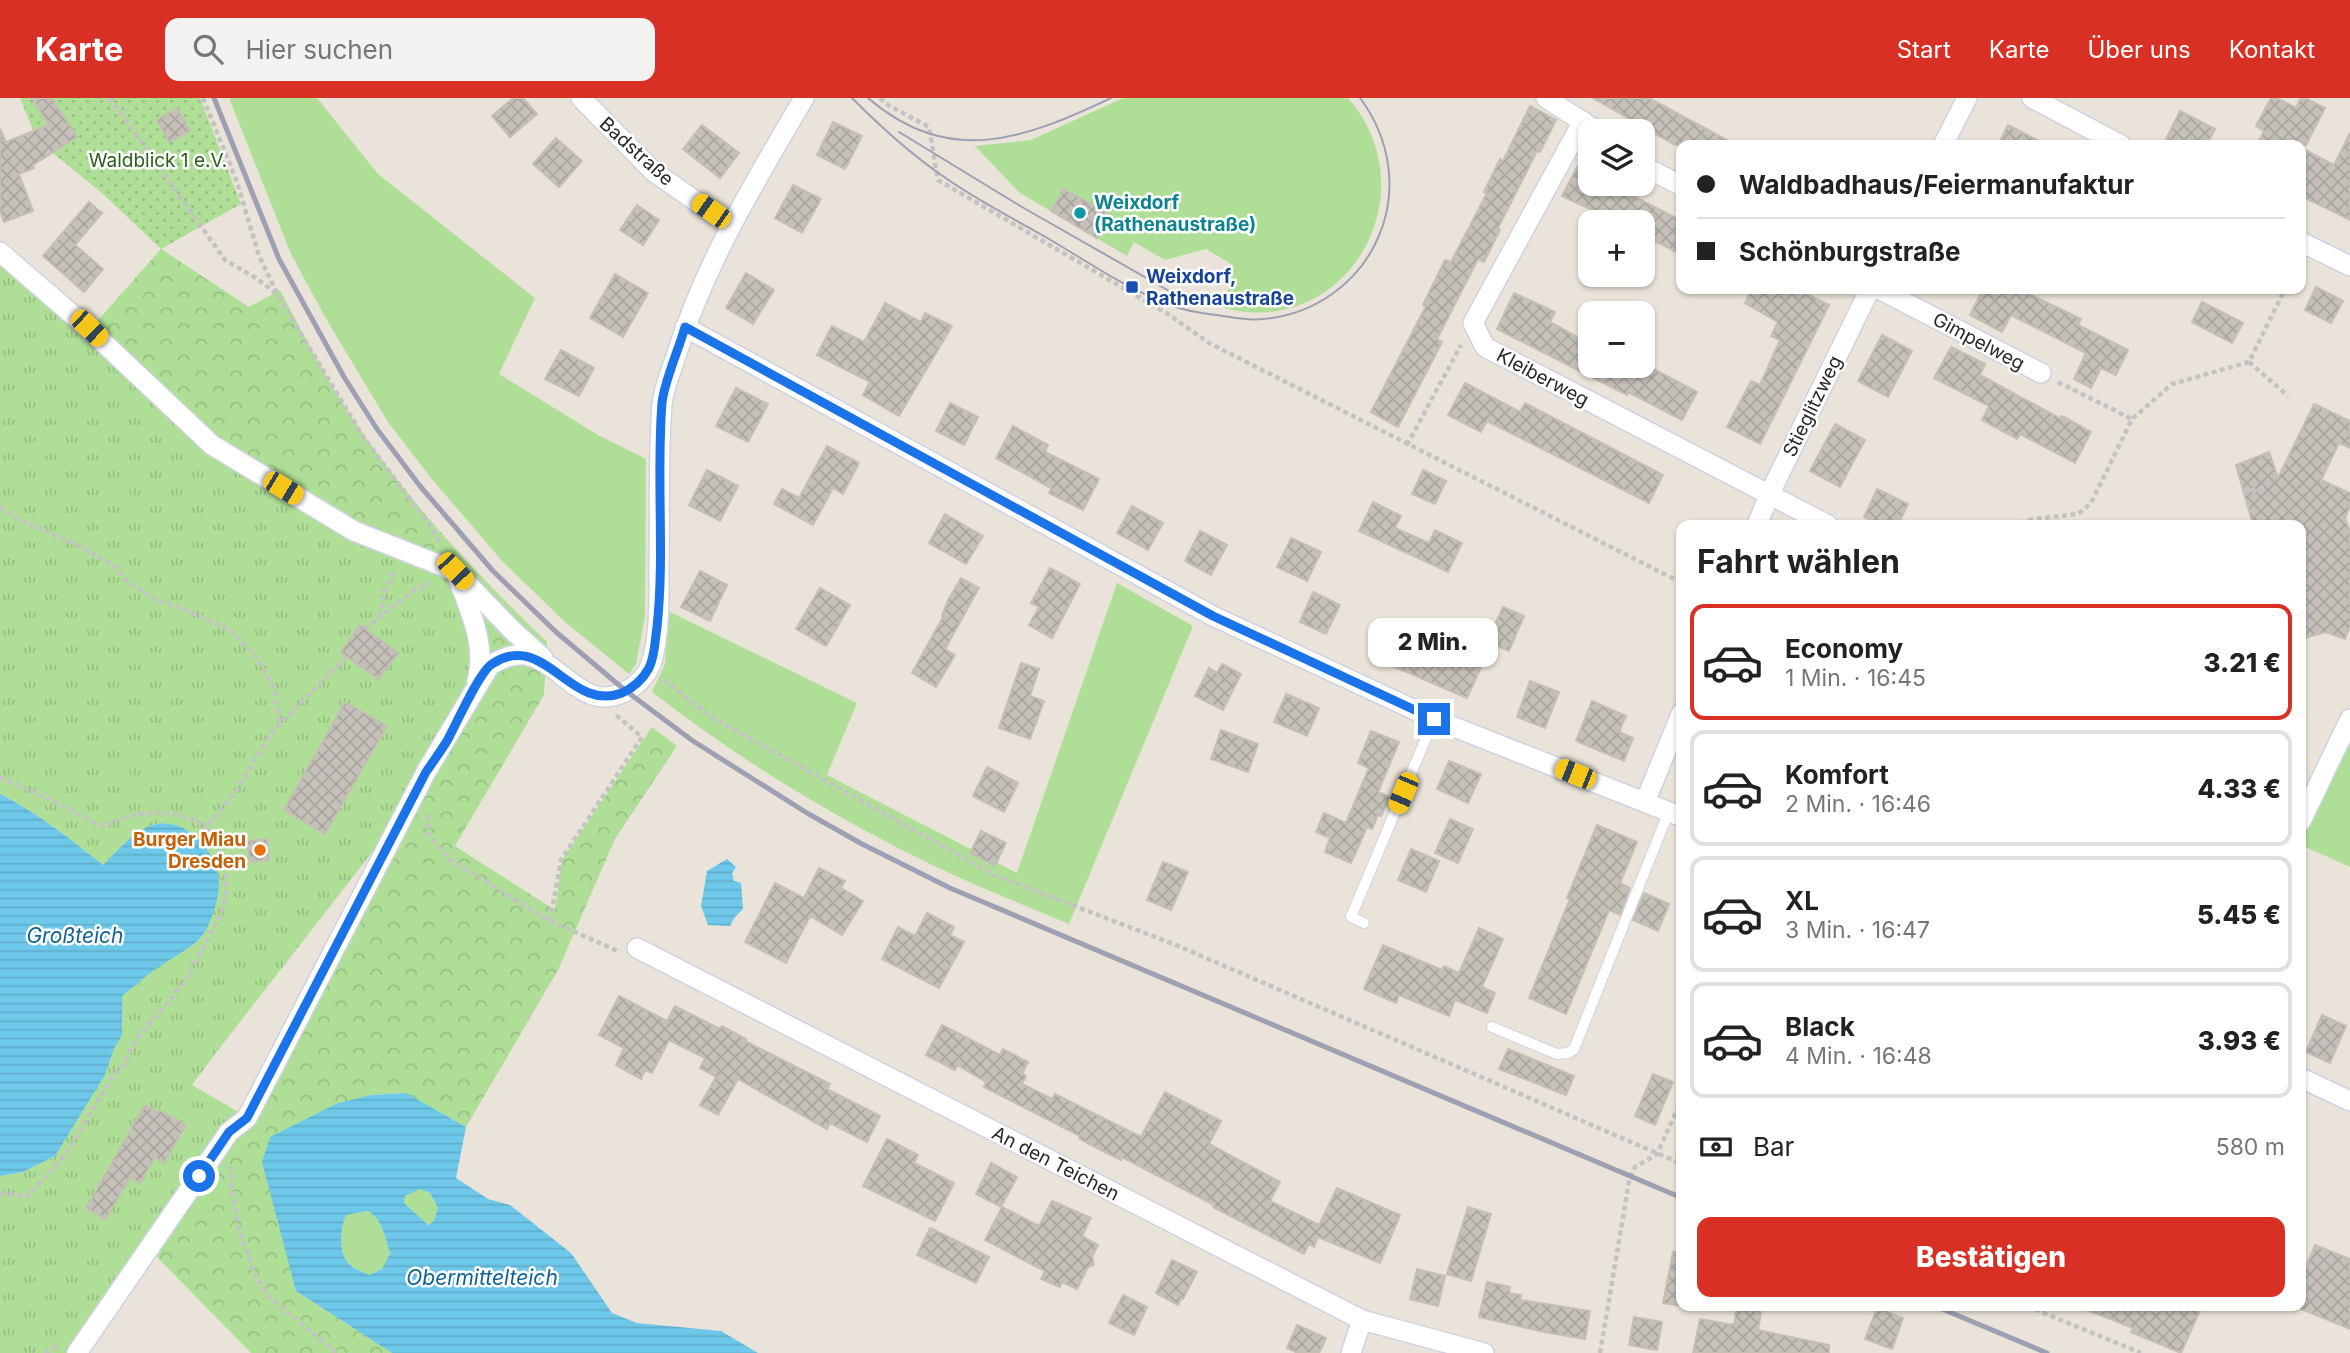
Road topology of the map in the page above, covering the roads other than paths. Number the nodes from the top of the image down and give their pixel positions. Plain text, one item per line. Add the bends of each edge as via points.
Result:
1 (581, 98) edge
2 (804, 98) edge
3 (1546, 98) edge
4 (1967, 98) edge
5 (2032, 98) edge
6 (1579, 119) edge
7 (1946, 140) edge
8 (2111, 140) edge
9 (1578, 146) edge
10 (1655, 172) edge
11 (1676, 183) edge
12 (730, 225) junction
13 (2306, 244) edge
14 (0, 252) edge
15 (2350, 266) edge
16 (1868, 294) edge
17 (1889, 294) edge
18 (685, 327) junction
19 (2041, 373) road end
20 (1769, 495) junction
21 (1759, 520) edge
22 (1818, 520) edge
23 (455, 571) junction
24 (559, 673) junction
25 (475, 689) junction
26 (1434, 719) junction
27 (2350, 719) edge
28 (1676, 727) edge
29 (1645, 802) junction
30 (2306, 811) edge
31 (1675, 814) edge
32 (1364, 923) dead end
33 (637, 948) road end
34 (1492, 1027) dead end
35 (2306, 1081) edge
36 (2350, 1101) edge
37 (1362, 1320) junction
38 (76, 1353) edge
39 (1351, 1353) edge
40 (1484, 1353) edge

1 - 12 street, Badstraße via 654,172
2 - 12 street
3 - 6 street
4 - 7 street
5 - 8 street
9 - 20 street, Kleiberweg via 1473,323 1485,346
10 - 11 street
12 - 18 street
13 - 15 street
14 - 23 street via 89,328 212,445 354,531
16 - 20 street, Stieglitzweg
17 - 19 street, Gimpelweg
18 - 24 street via 663,400 659,607 649,669 626,691 594,696
18 - 26 street via 1213,616
20 - 21 street, Stieglitzweg
20 - 22 street, Kleiberweg
23 - 24 street
23 - 25 street via 480,643 481,667
24 - 25 street via 523,655 504,658 490,665
25 - 38 street via 426,772 247,1118 229,1132
26 - 29 street
26 - 32 lane via 1351,917
27 - 30 street
28 - 29 street
29 - 31 street
31 - 34 lane via 1574,1049 1558,1054
33 - 37 street, An den Teichen
35 - 36 street
37 - 39 street
37 - 40 street, An den Teichen

